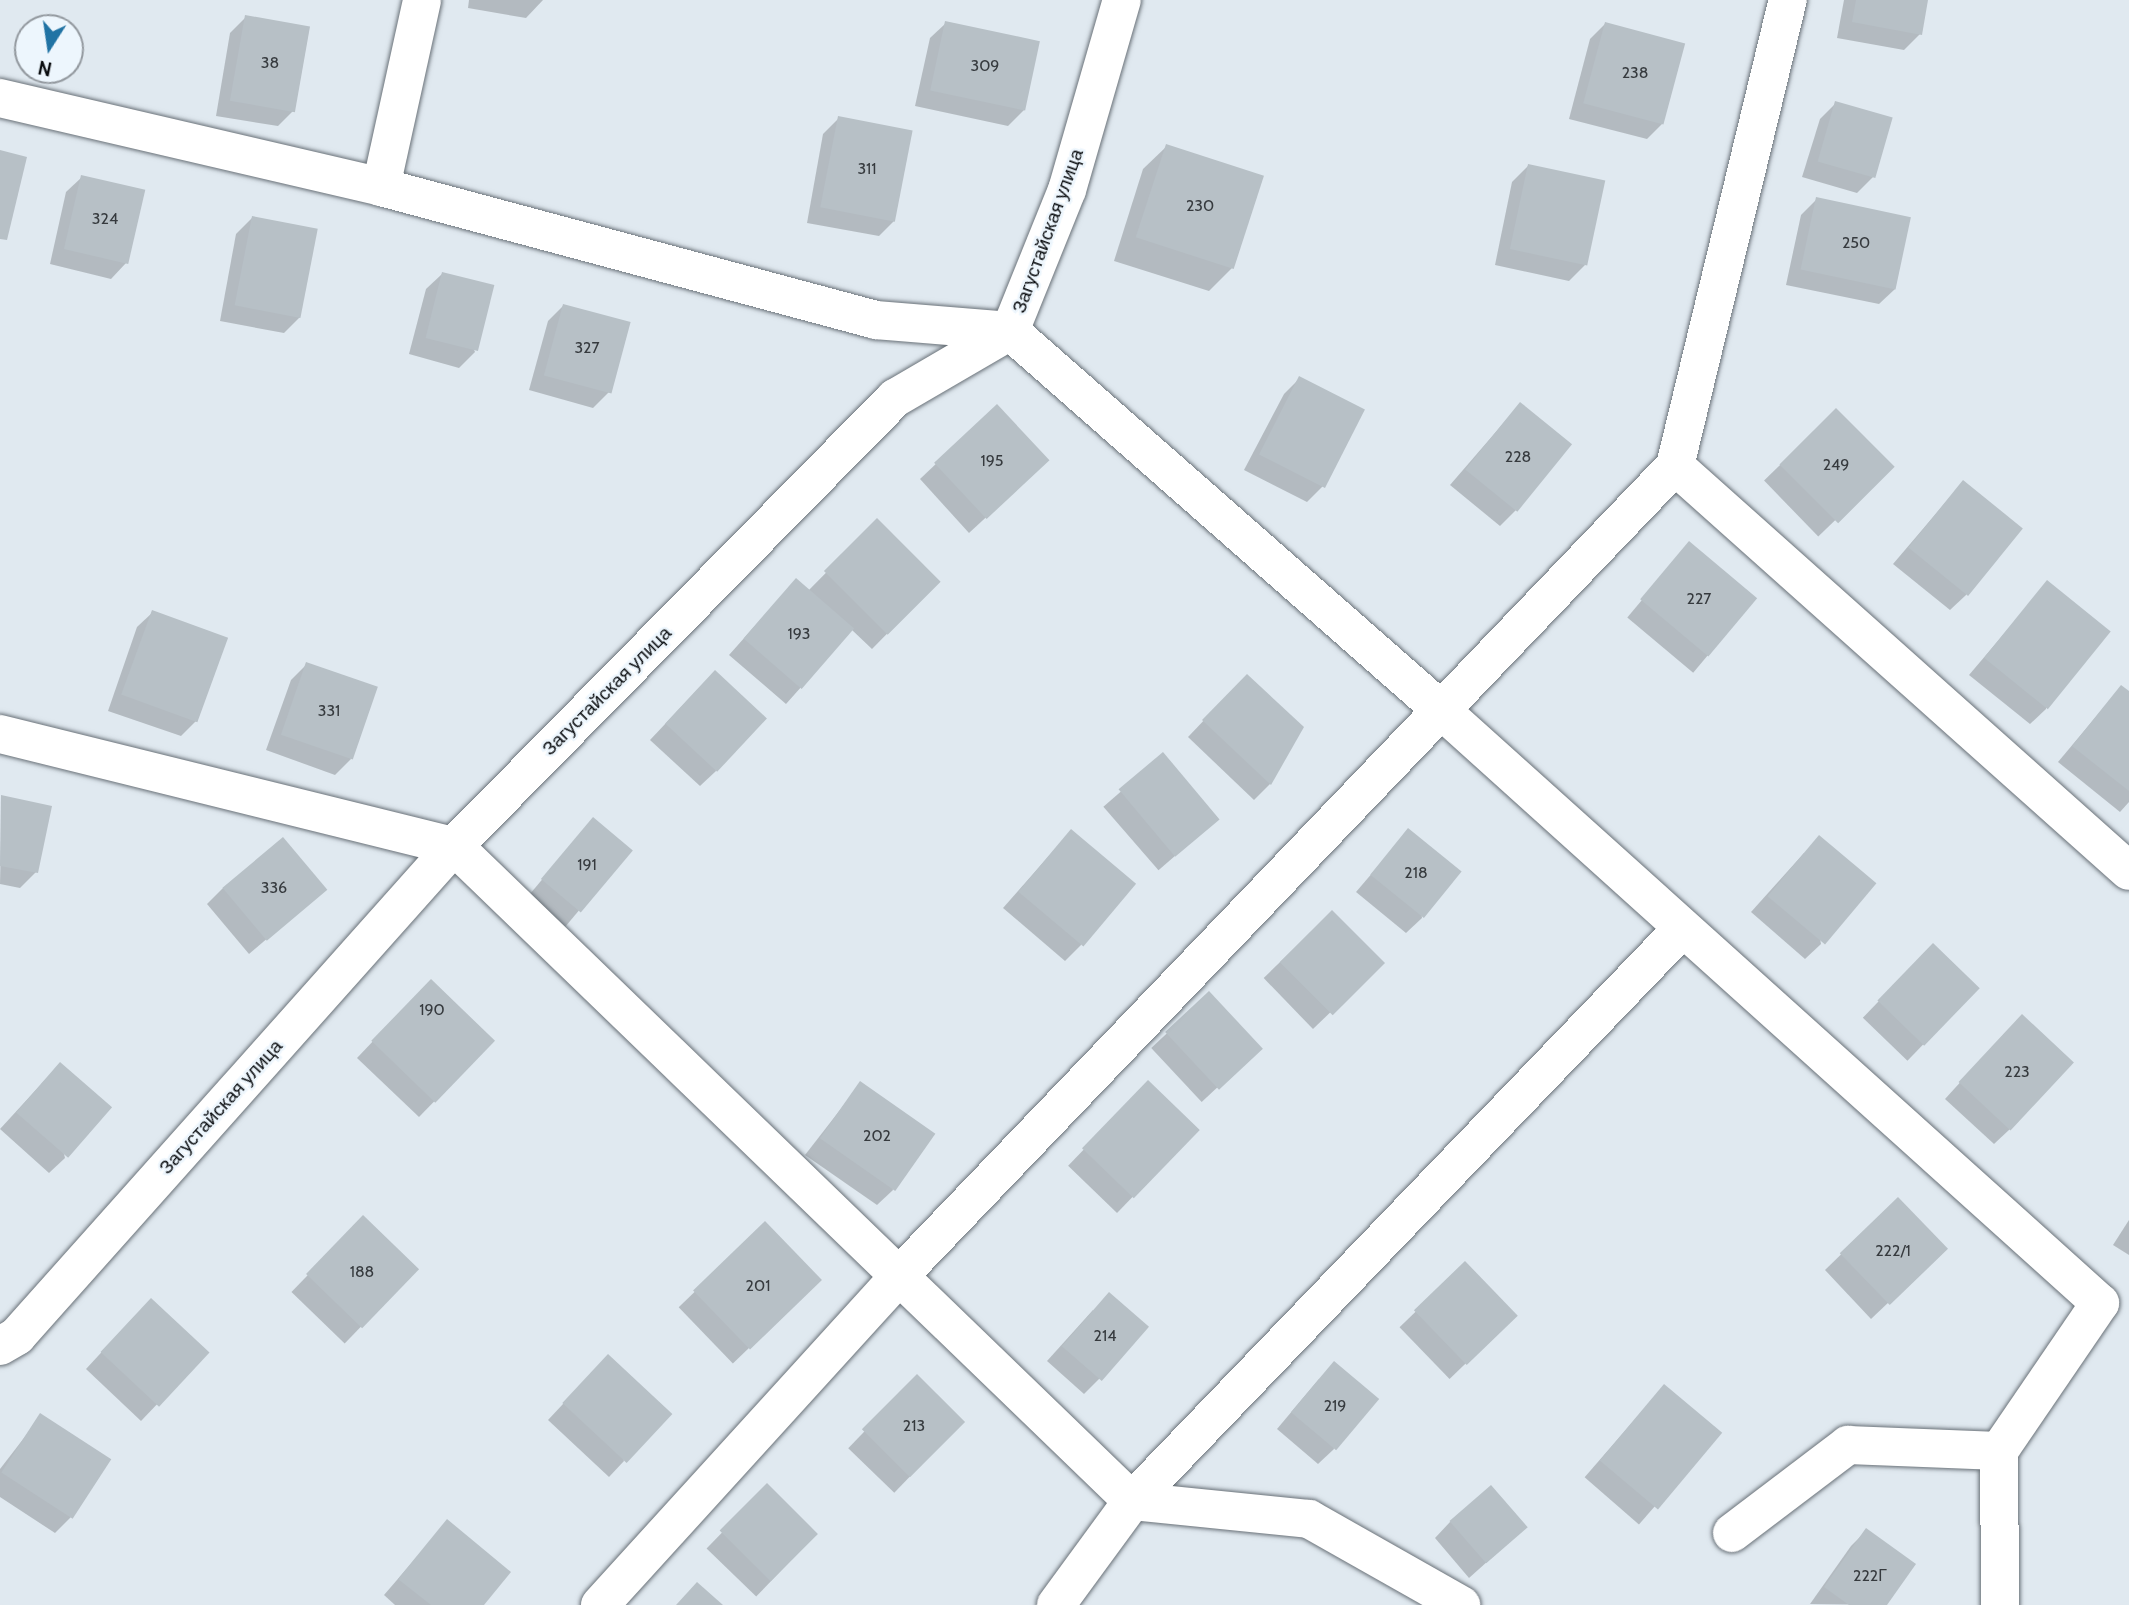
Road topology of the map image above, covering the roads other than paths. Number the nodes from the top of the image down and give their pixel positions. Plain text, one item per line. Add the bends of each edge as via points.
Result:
1 (422, 0) edge
2 (1122, 0) edge
3 (1787, 0) edge
4 (0, 98) edge
5 (381, 187) junction
6 (1010, 331) junction
7 (1675, 466) junction
8 (1440, 709) junction
9 (0, 734) edge
10 (454, 846) junction
11 (2129, 871) edge
12 (1681, 930) junction
13 (899, 1276) junction
14 (0, 1346) edge
15 (1999, 1451) junction
16 (1132, 1501) junction
17 (1732, 1534) dead end
18 (600, 1605) edge
19 (1056, 1605) edge
20 (1461, 1605) edge
21 (2000, 1605) edge

1 - 5 street
2 - 6 street, Загустайская улица via 1067,190
3 - 7 street
4 - 5 street
5 - 6 street via 876,320
6 - 8 street
6 - 10 street, Загустайская улица via 895,398
7 - 8 street
7 - 11 street
8 - 12 street
8 - 13 street
9 - 10 street
10 - 13 street
10 - 14 street, Загустайская улица via 17,1336
12 - 15 street via 2100,1303
12 - 16 street
13 - 16 street
13 - 18 street
15 - 17 street via 1848,1445
15 - 21 street
16 - 19 street
16 - 20 street via 1309,1519

